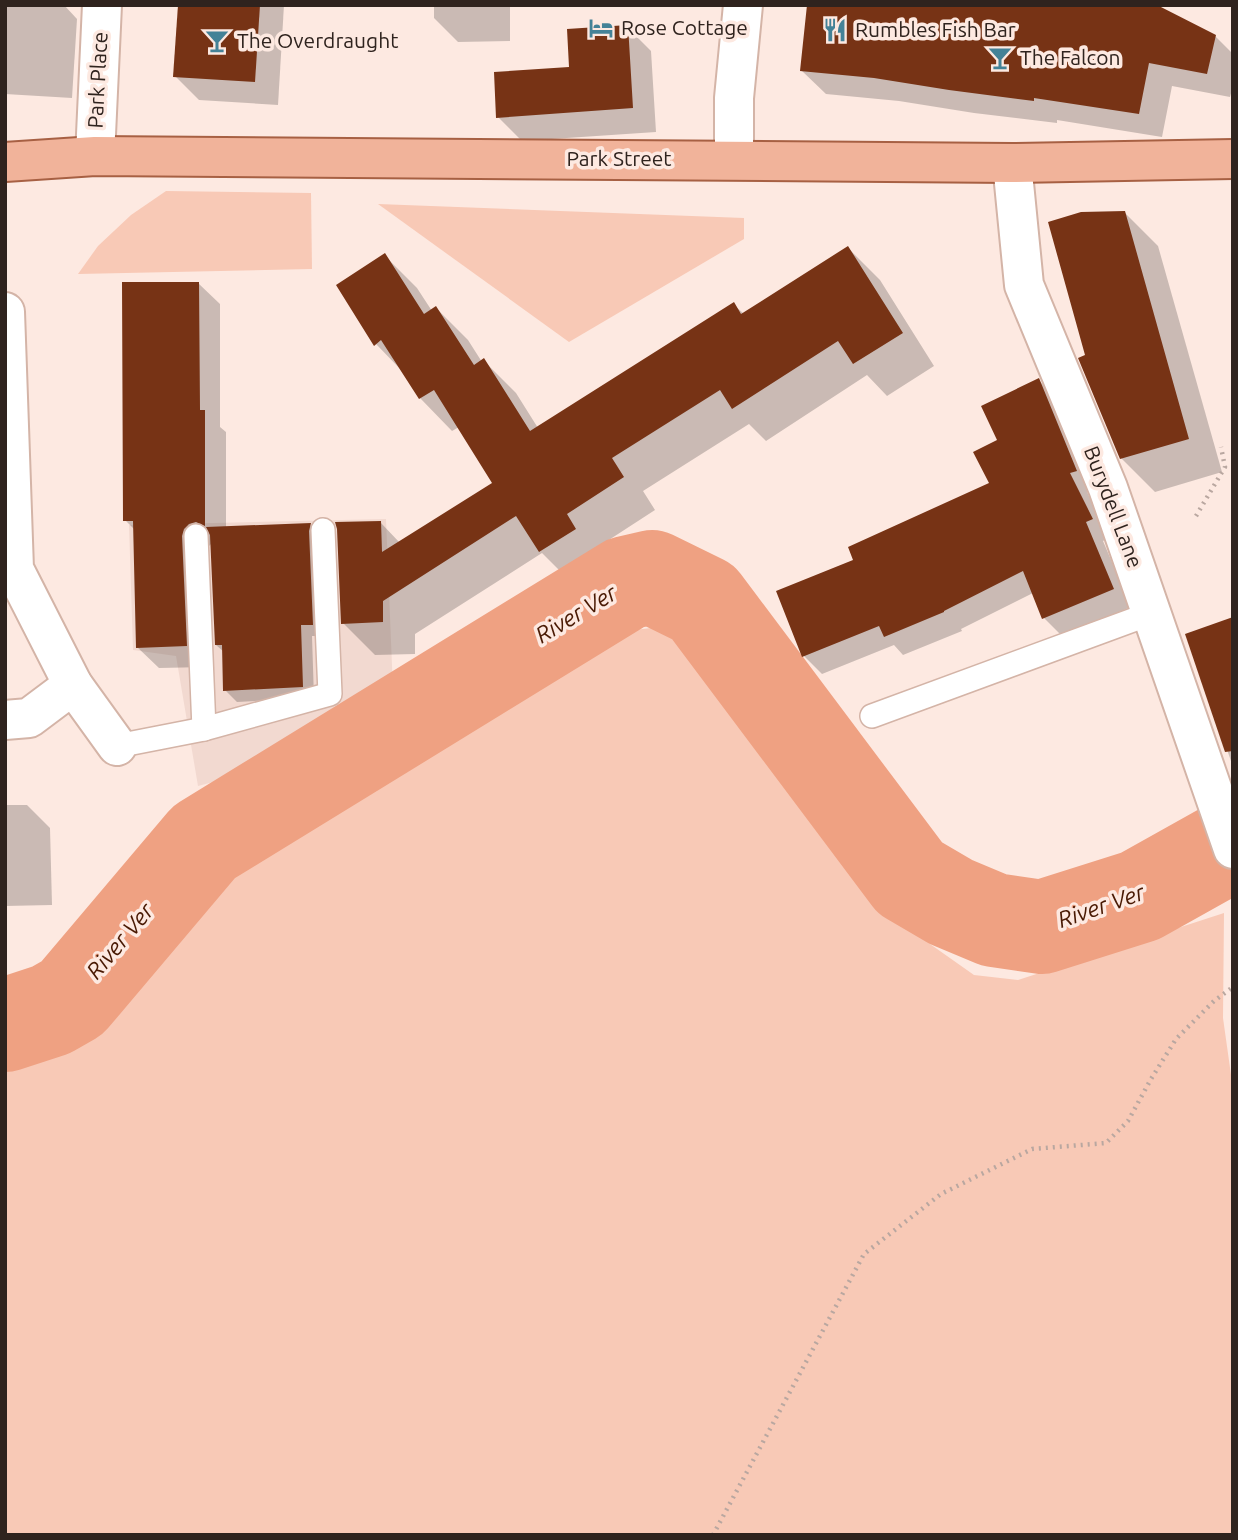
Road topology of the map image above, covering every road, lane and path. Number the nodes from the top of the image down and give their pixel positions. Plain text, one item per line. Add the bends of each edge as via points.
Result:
1 (102, 5) edge
2 (743, 5) edge
3 (94, 156) junction
4 (1233, 159) edge
5 (734, 160) junction
6 (5, 162) edge
7 (1012, 163) junction
8 (5, 312) edge
9 (1221, 447) dead end
10 (1196, 516) dead end
11 (323, 530) dead end
12 (196, 536) dead end
13 (1152, 613) junction
14 (73, 685) junction
15 (872, 716) dead end
16 (5, 720) edge
17 (204, 729) junction
18 (117, 746) joint
19 (1233, 849) edge
20 (1233, 987) edge
21 (713, 1535) edge

1 - 3 street, Park Place
2 - 5 street via 734,98
3 - 5 main road, Park Street
3 - 6 main road, Park Street
4 - 7 main road, Park Street
5 - 7 main road, Park Street
7 - 13 street, Burydell Lane via 1024,285 1108,488
8 - 14 street via 14,569
9 - 10 path via 1225,467
11 - 17 lane via 330,694
12 - 17 lane
13 - 15 lane
13 - 19 street, Burydell Lane
14 - 16 street via 29,718
14 - 18 street
17 - 18 lane
20 - 21 path via 1176,1039 1128,1121 1106,1143 1032,1149 941,1194 864,1254

